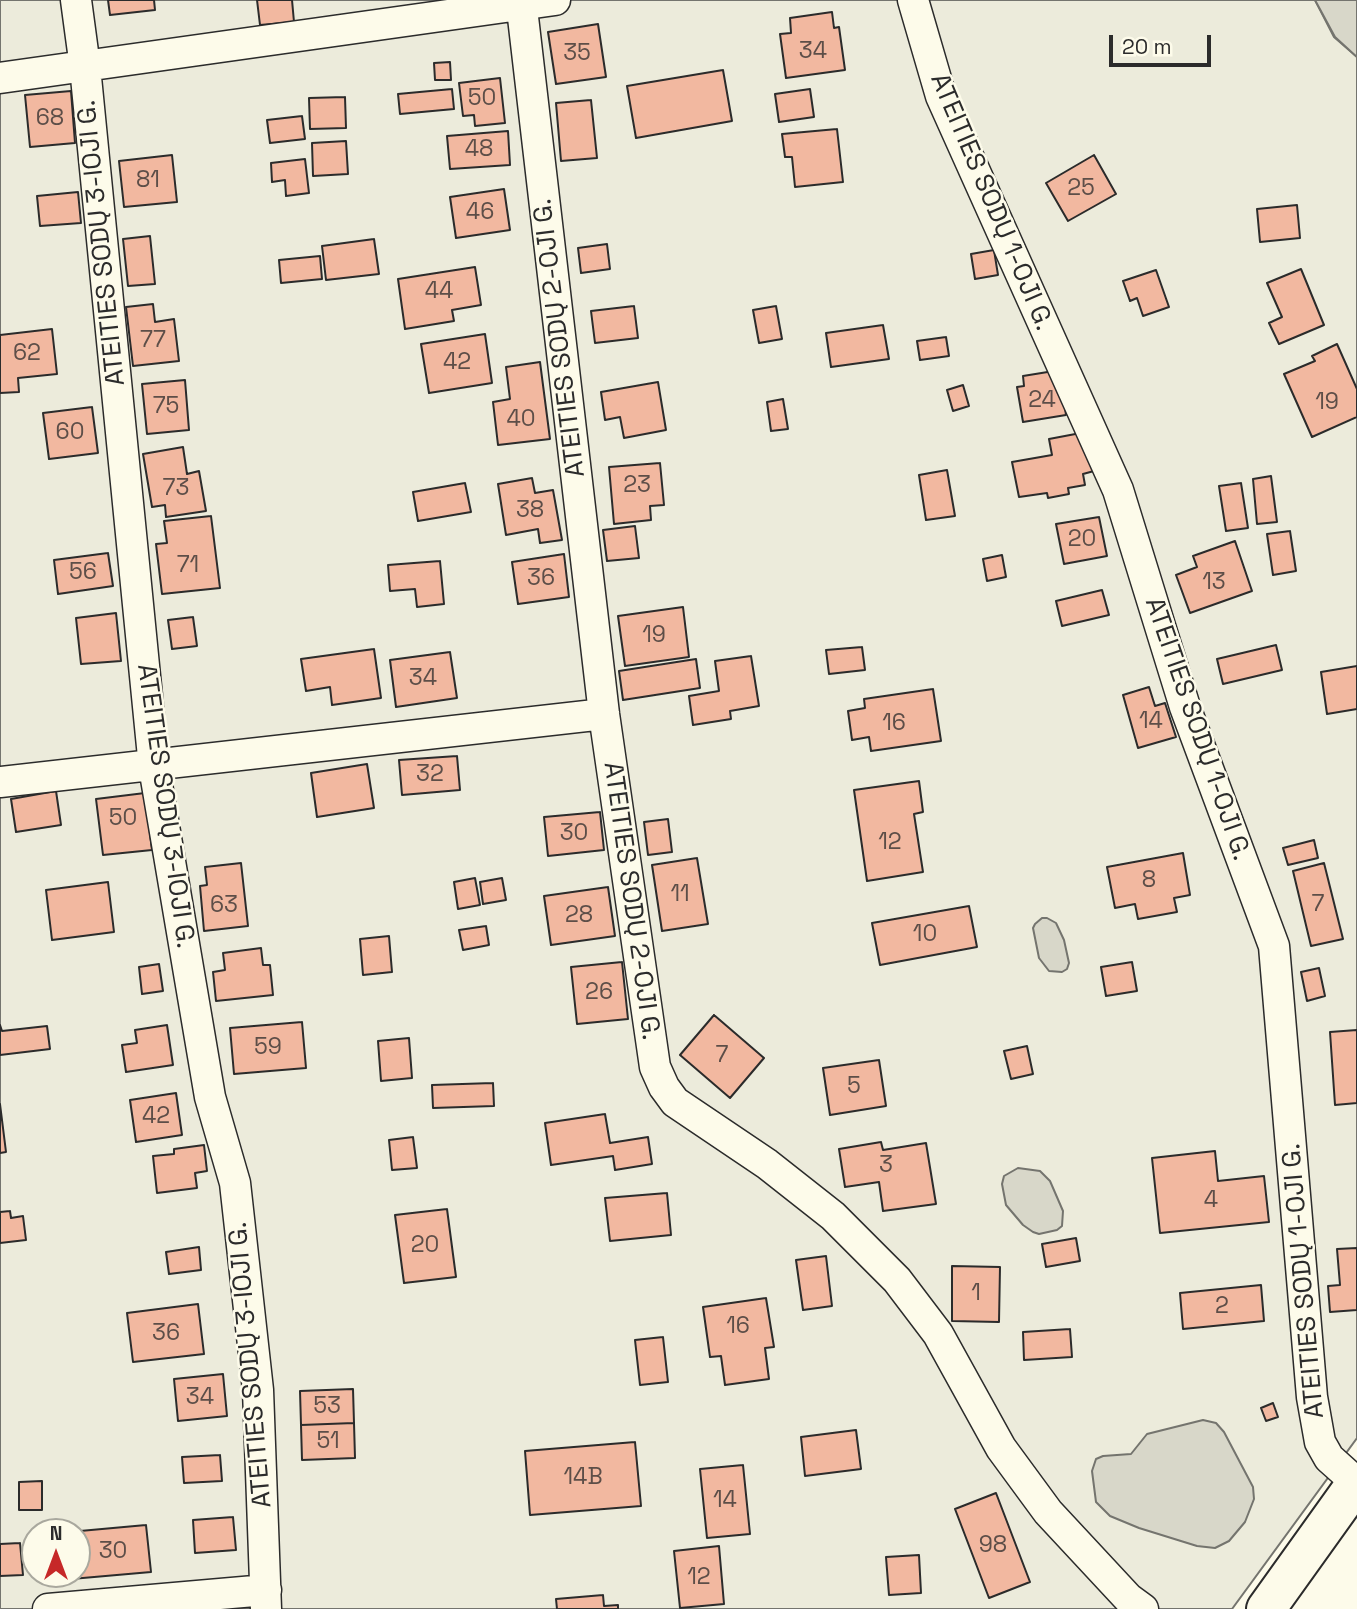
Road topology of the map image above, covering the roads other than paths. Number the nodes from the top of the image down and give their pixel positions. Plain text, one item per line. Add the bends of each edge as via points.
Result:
1 (76, 0) edge
2 (555, 0) edge
3 (913, 0) edge
4 (521, 3) edge
5 (85, 67) junction
6 (0, 78) edge
7 (604, 715) junction
8 (154, 767) junction
9 (0, 782) edge
10 (1357, 1482) edge
11 (266, 1599) edge
12 (48, 1609) edge
13 (1143, 1609) edge
14 (1266, 1609) edge

1 - 5 street, ATEITIES SODŲ 3-IOJI G.
2 - 4 street
3 - 10 street, ATEITIES SODŲ 1-OJI G. via 941,96 1118,490 1185,707 1274,946 1312,1397 1320,1442 1329,1458
4 - 5 street
4 - 7 street, ATEITIES SODŲ 2-OJI G.
5 - 6 street
5 - 8 street, ATEITIES SODŲ 3-IOJI G.
7 - 8 street
7 - 13 street, ATEITIES SODŲ 2-OJI G. via 655,1066 664,1087 694,1117 767,1164 833,1216 897,1280 939,1334 1001,1448 1048,1512
8 - 9 street
8 - 11 street, ATEITIES SODŲ 3-IOJI G. via 210,1097 235,1183 258,1390
10 - 14 main road
11 - 12 street

